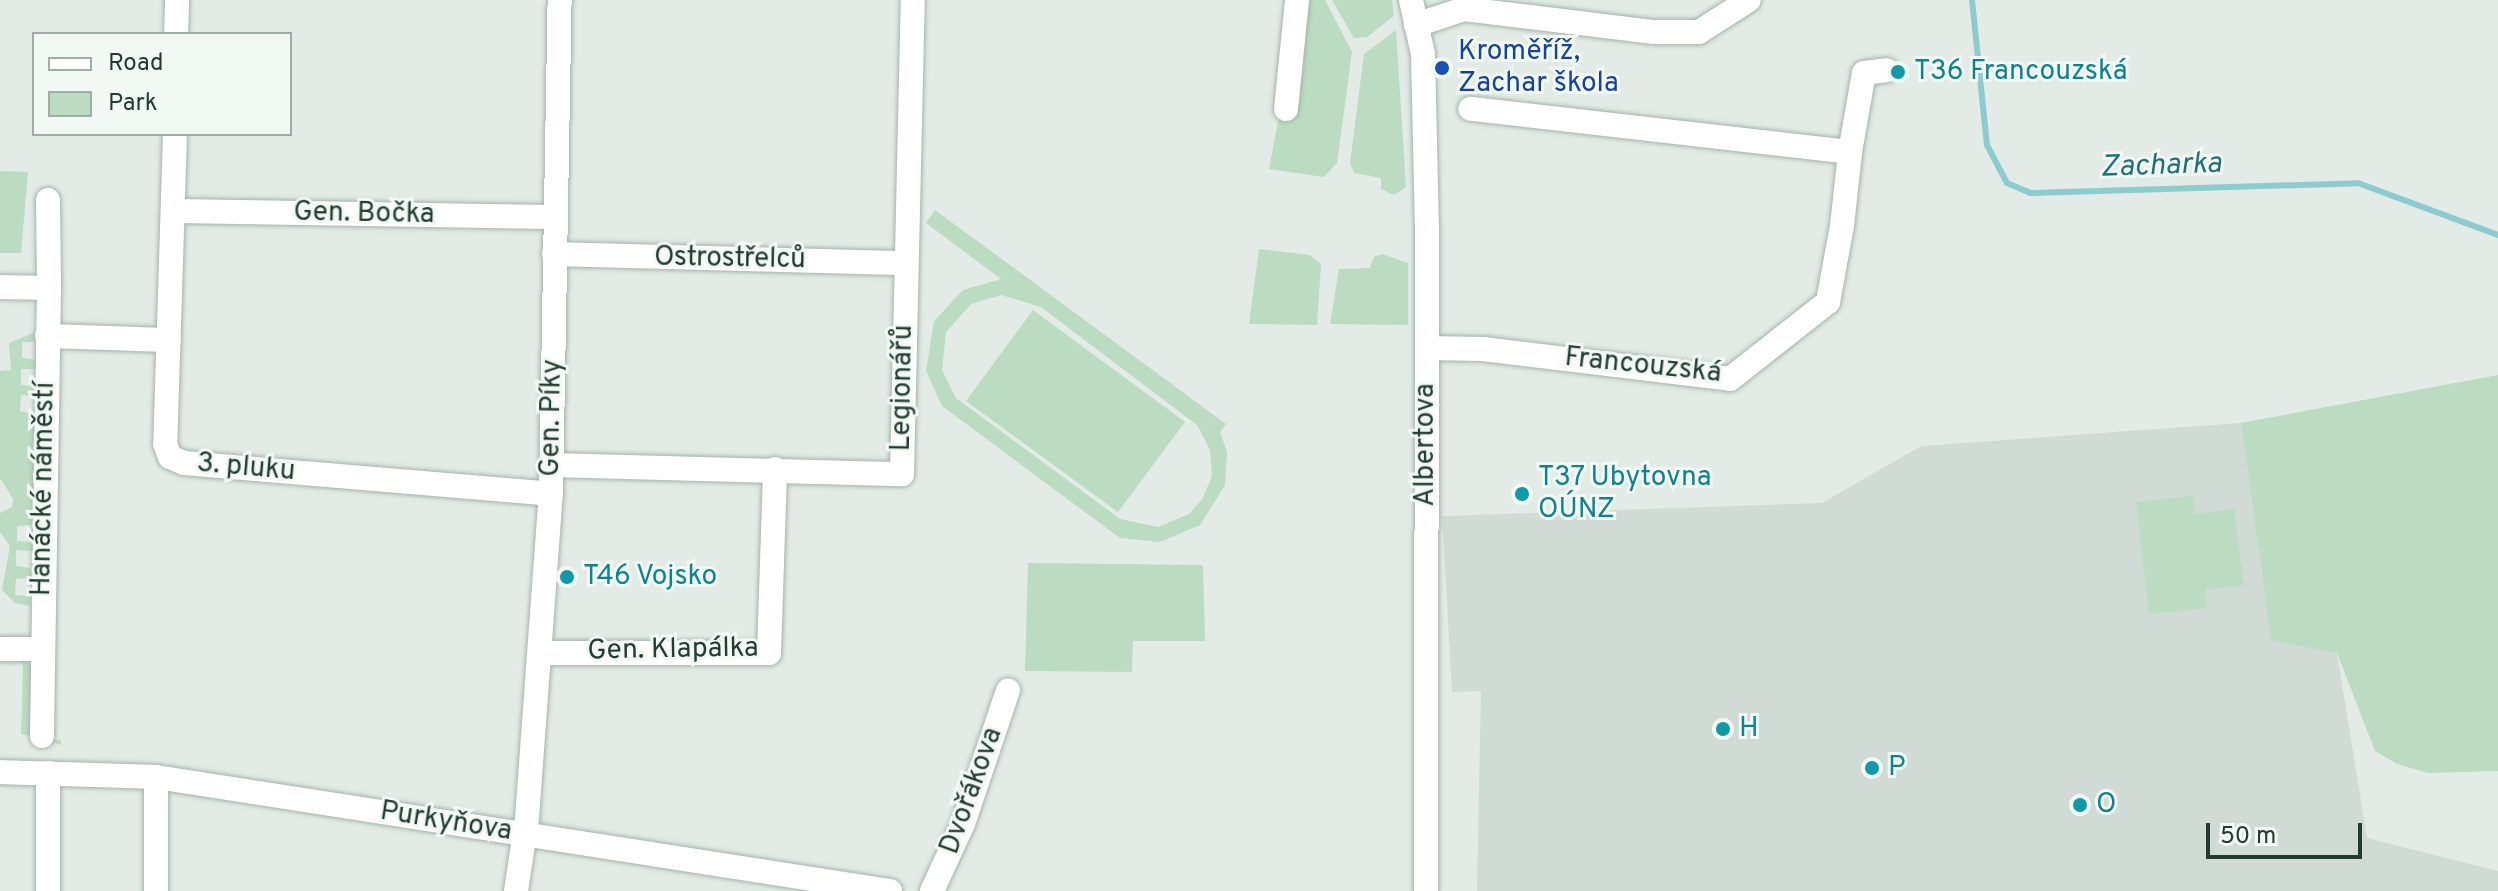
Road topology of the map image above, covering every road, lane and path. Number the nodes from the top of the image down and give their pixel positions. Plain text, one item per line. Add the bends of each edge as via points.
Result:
1 (177, 0) edge
2 (560, 0) edge
3 (913, 0) edge
4 (1297, 0) edge
5 (1411, 0) edge
6 (1749, 0) edge
7 (1416, 25) junction
8 (176, 32) edge
9 (1887, 70) dead end
10 (1286, 109) dead end
11 (1470, 109) dead end
12 (175, 136) edge
13 (1850, 152) junction
14 (48, 200) dead end
15 (173, 211) junction
16 (555, 217) junction
17 (554, 254) junction
18 (905, 263) junction
19 (0, 287) edge
20 (49, 288) junction
21 (47, 336) junction
22 (169, 340) junction
23 (1427, 348) junction
24 (551, 465) junction
25 (775, 469) junction
26 (551, 494) junction
27 (0, 649) edge
28 (41, 649) junction
29 (541, 653) junction
30 (1008, 690) dead end
31 (42, 736) dead end
32 (0, 772) edge
33 (48, 773) junction
34 (156, 777) junction
35 (526, 834) junction
36 (48, 891) edge
37 (156, 891) edge
38 (516, 891) edge
39 (890, 891) edge
40 (932, 891) edge
41 (1426, 891) edge

1 - 8 street
2 - 16 street, Gen. Píky
3 - 18 street, Legionářů
4 - 10 street
5 - 7 street, Albertova
6 - 7 street via 1714,27 1680,34 1464,9
7 - 23 street, Albertova via 1423,54
9 - 13 street, Francouzská via 1864,73
11 - 13 street
12 - 15 street, 3. pluku
13 - 23 street, Francouzská via 1828,302 1730,379 1483,349
14 - 20 street, Hanácké náměstí
15 - 16 street, Gen. Bočka
15 - 22 street, 3. pluku
16 - 17 street, Gen. Píky
17 - 18 street, Ostrostřelců
17 - 24 street, Gen. Píky
18 - 25 street, Legionářů via 902,474
19 - 20 street
20 - 21 street, Hanácké náměstí
21 - 22 street
21 - 28 street, Hanácké náměstí
22 - 26 street, 3. pluku via 165,444 177,461
23 - 41 street, Albertova
24 - 25 street, Legionářů
24 - 26 street, Gen. Píky
25 - 29 street, Gen. Klapálka via 769,653
26 - 29 street, Gen. Píky
27 - 28 street
28 - 31 street, Hanácké náměstí
29 - 35 street, Gen. Píky
30 - 40 street, Dvořákova via 963,824
32 - 33 street, Purkyňova
33 - 34 street, Purkyňova
33 - 36 street
34 - 35 street, Purkyňova
34 - 37 street
35 - 38 street, Gen. Píky
35 - 39 street, Purkyňova

